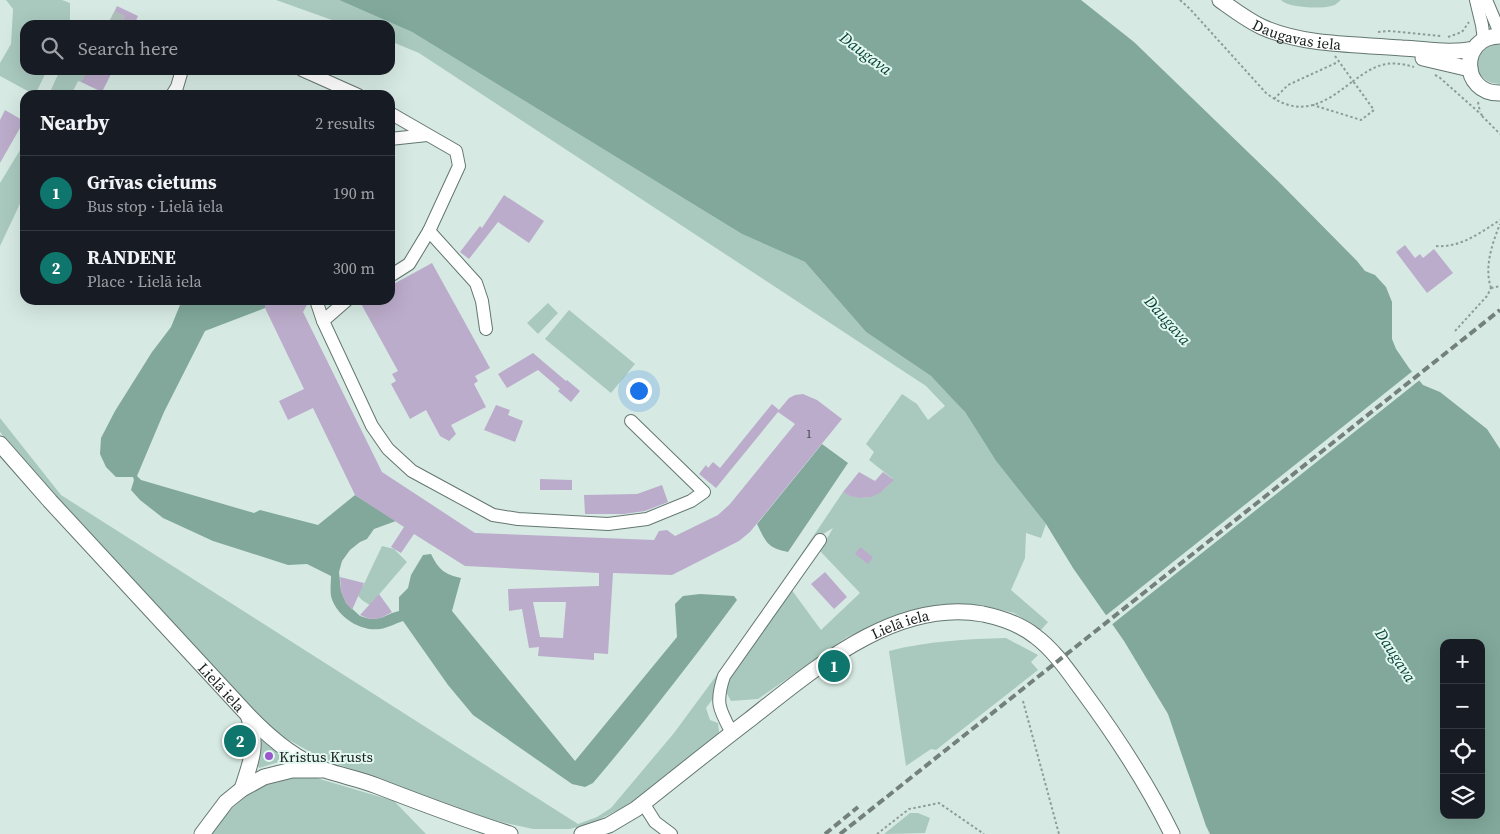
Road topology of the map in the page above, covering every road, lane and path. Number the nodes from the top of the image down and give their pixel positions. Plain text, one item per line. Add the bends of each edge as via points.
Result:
1 (1180, 0) edge
2 (1220, 0) edge
3 (1476, 0) edge
4 (1486, 0) edge
5 (1470, 16) dead end
6 (1373, 32) dead end
7 (1500, 34) edge
8 (1479, 44) junction
9 (1352, 45) junction
10 (1336, 49) dead end
11 (1338, 62) junction
12 (1421, 69) dead end
13 (1470, 70) junction
14 (1430, 73) dead end
15 (181, 75) edge
16 (313, 75) edge
17 (1353, 81) junction
18 (1483, 89) junction
19 (175, 90) edge
20 (347, 90) edge
21 (1500, 93) edge
22 (1274, 99) junction
23 (1313, 105) junction
24 (1483, 116) junction
25 (395, 117) edge
26 (1500, 134) edge
27 (427, 135) junction
28 (395, 138) edge
29 (1500, 220) edge
30 (1500, 224) edge
31 (430, 231) junction
32 (1436, 246) dead end
33 (395, 273) edge
34 (1500, 286) edge
35 (1491, 288) junction
36 (318, 305) edge
37 (341, 305) edge
38 (323, 321) junction
39 (486, 329) dead end
40 (1455, 330) dead end
41 (631, 421) dead end
42 (0, 444) edge
43 (820, 540) dead end
44 (1023, 701) dead end
45 (248, 716) junction
46 (732, 733) junction
47 (324, 770) junction
48 (242, 789) junction
49 (643, 803) junction
50 (202, 834) edge
51 (510, 834) edge
52 (582, 834) edge
53 (671, 834) edge
54 (877, 834) edge
55 (984, 834) edge
56 (1059, 834) edge
57 (1172, 834) edge

1 - 22 path
2 - 9 main road, Daugavas iela via 1241,16 1273,31
3 - 8 street via 1482,25
4 - 7 street
5 - 6 path via 1465,29 1452,36
7 - 8 main road, Daugavas iela
8 - 9 main road, Daugavas iela via 1450,52
8 - 13 main road via 1470,59
9 - 13 main road, Daugavas iela
10 - 11 path via 1334,57
11 - 17 path
11 - 22 path via 1288,85
12 - 17 path via 1386,63 1375,66
13 - 18 main road
14 - 24 path
15 - 19 street
16 - 20 street
17 - 23 path via 1330,99
17 - 23 path via 1374,110 1361,120
18 - 21 main road
18 - 24 path via 1478,105
22 - 23 path via 1293,106
24 - 26 path
25 - 27 street
27 - 28 street
27 - 31 street via 456,151 458,166
29 - 32 path via 1462,242
30 - 35 path via 1488,267
31 - 33 street via 409,264
31 - 39 street via 476,283
34 - 35 path
35 - 40 path
36 - 38 street
37 - 38 street
38 - 41 street via 372,426 388,449 412,471 493,515 608,524 647,518 691,501 704,492
42 - 45 main road, Lielā iela
43 - 46 street via 724,676 718,694 722,713
44 - 56 path
45 - 47 main road, Lielā iela via 280,744
45 - 48 main road via 254,747
46 - 49 main road, Lielā iela
46 - 57 main road, Lielā iela via 816,667 875,632 942,611 998,617 1035,636 1066,670 1132,762
47 - 48 main road via 292,770
47 - 51 main road, Lielā iela
48 - 50 main road via 226,802
49 - 52 main road, Lielā iela via 609,825
49 - 53 street via 656,822
54 - 55 path via 909,809 939,803

